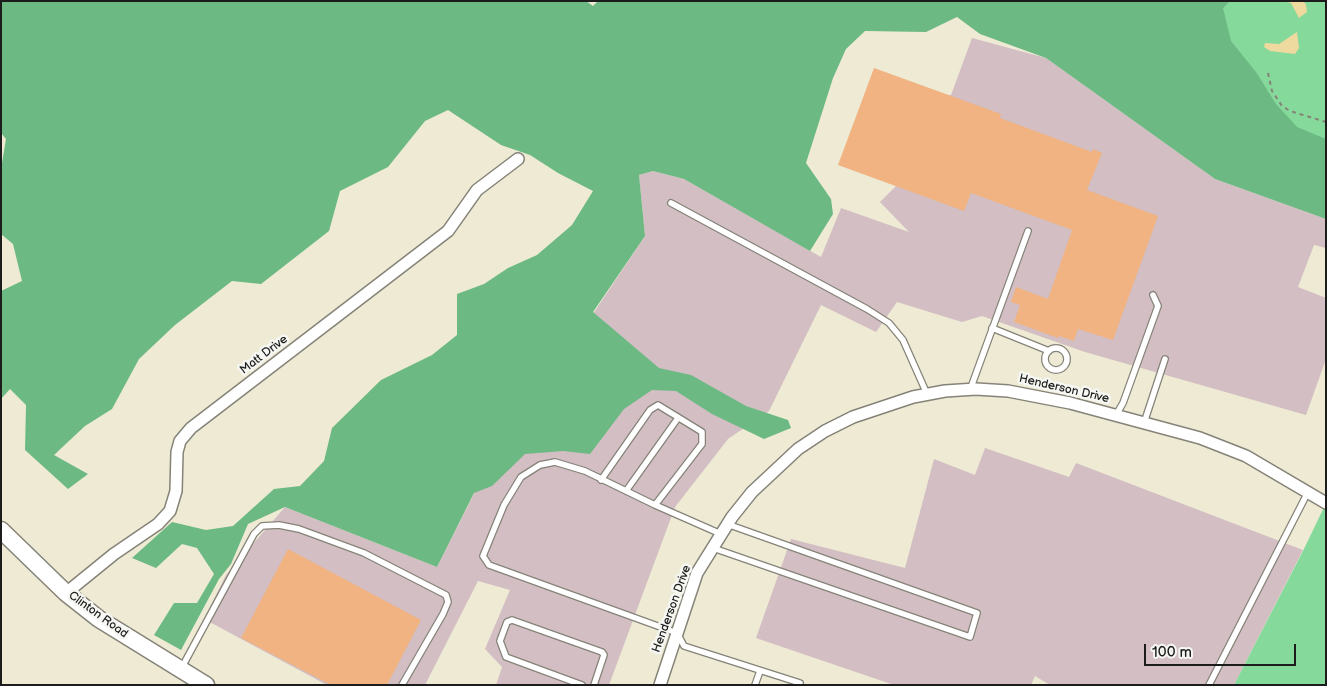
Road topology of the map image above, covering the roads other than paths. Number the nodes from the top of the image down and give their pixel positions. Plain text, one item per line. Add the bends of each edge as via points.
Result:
1 (518, 159) dead end
2 (671, 203) dead end
3 (1028, 231) dead end
4 (1153, 294) dead end
5 (992, 328) junction
6 (1049, 351) dead end
7 (1165, 359) dead end
8 (970, 390) junction
9 (928, 394) junction
10 (1116, 415) junction
11 (678, 418) junction
12 (1144, 423) junction
13 (601, 480) junction
14 (626, 491) junction
15 (1308, 492) junction
16 (1326, 503) edge
17 (655, 505) junction
18 (724, 529) junction
19 (1, 530) edge
20 (712, 548) junction
21 (66, 593) junction
22 (677, 633) junction
23 (180, 670) junction
24 (760, 670) junction
25 (800, 683) dead end
26 (206, 685) edge
27 (402, 685) edge
28 (582, 685) edge
29 (594, 685) edge
30 (660, 685) edge
31 (755, 685) edge
32 (1209, 685) edge

1 - 21 street, Matt Drive via 477,190 448,231 191,428 180,441 177,452 176,491 170,511 158,524
2 - 9 lane via 889,323 903,340
3 - 5 lane
4 - 10 lane via 1158,306
5 - 6 lane
5 - 8 lane
7 - 12 lane
8 - 9 street, Henderson Drive
8 - 10 street, Henderson Drive via 1040,396
9 - 18 street, Henderson Drive via 883,405 853,417 798,449 752,492
10 - 12 street, Henderson Drive
11 - 13 lane via 658,405 650,410
11 - 14 lane
11 - 17 lane via 702,432 702,444
12 - 15 street, Henderson Drive via 1200,438 1246,456
13 - 14 lane
13 - 22 lane via 585,471 555,462 540,465 521,477 504,506 483,556 489,565
14 - 17 lane
15 - 16 street, Henderson Drive
15 - 32 lane
17 - 18 lane
18 - 20 street, Henderson Drive
18 - 20 lane via 978,613 970,637
19 - 21 street, Clinton Road
20 - 22 street, Henderson Drive via 697,573
21 - 23 street, Clinton Road via 99,619
22 - 24 lane via 684,646
22 - 30 street, Henderson Drive
23 - 26 street, Clinton Road
23 - 27 lane via 254,534 262,526 280,525 364,553 446,595 448,602 444,614
24 - 25 lane
24 - 31 lane
28 - 29 lane via 506,657 500,641 507,622 512,620 602,652 604,655

